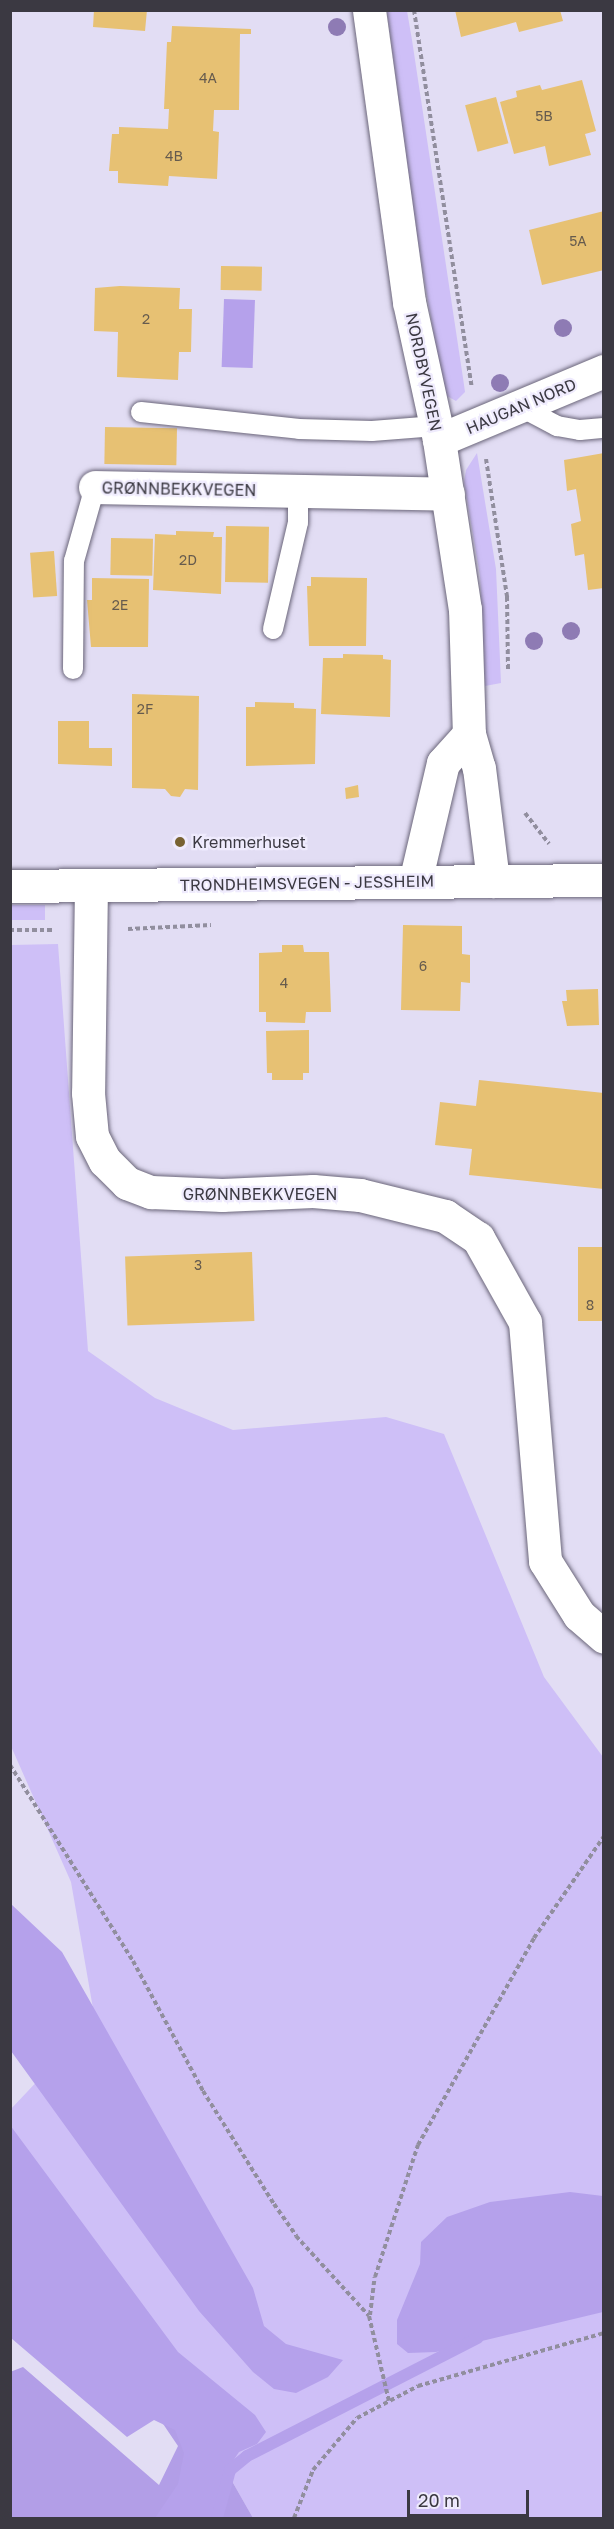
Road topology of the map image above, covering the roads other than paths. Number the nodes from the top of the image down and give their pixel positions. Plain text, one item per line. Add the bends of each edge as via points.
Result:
1 (369, 10) edge
2 (603, 371) edge
3 (521, 407) junction
4 (141, 412) dead end
5 (603, 428) edge
6 (438, 433) junction
7 (95, 487) joint
8 (297, 491) junction
9 (448, 494) junction
10 (273, 629) dead end
11 (73, 669) dead end
12 (469, 734) junction
13 (603, 880) edge
14 (493, 881) junction
15 (415, 882) junction
16 (91, 885) junction
17 (10, 886) edge
18 (603, 1637) edge

1 - 6 street, NORDBYVEGEN via 409,302
2 - 3 street, HAUGAN NORD
3 - 5 lane via 556,426
3 - 6 street, HAUGAN NORD via 478,424
4 - 6 lane via 299,429
6 - 9 street, NORDBYVEGEN
7 - 8 street, GRØNNBEKKVEGEN
7 - 11 lane, GRØNNBEKKVEGEN via 74,561
8 - 9 street, GRØNNBEKKVEGEN
8 - 10 lane via 298,522
9 - 12 street, NORDBYVEGEN via 465,609
12 - 14 street, NORDBYVEGEN via 479,768
12 - 15 street via 443,763
13 - 14 street, TRONDHEIMSVEGEN - JESSHEIM
14 - 15 street, TRONDHEIMSVEGEN - JESSHEIM
15 - 16 street, TRONDHEIMSVEGEN - JESSHEIM
16 - 17 street, TRONDHEIMSVEGEN - JESSHEIM
16 - 18 street, GRØNNBEKKVEGEN via 88,1093 92,1136 105,1161 128,1183 151,1192 202,1196 313,1191 360,1195 445,1216 478,1238 525,1322 545,1561 579,1615

